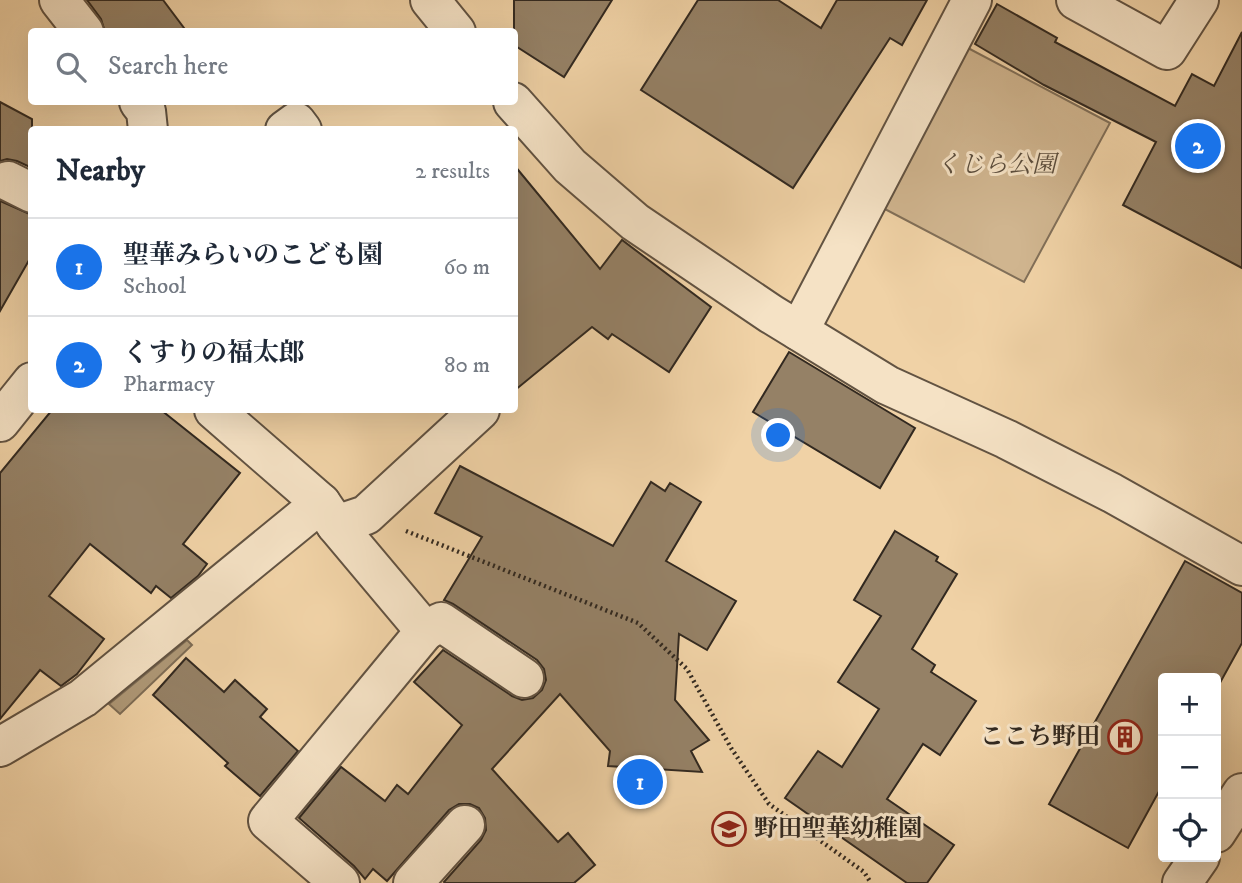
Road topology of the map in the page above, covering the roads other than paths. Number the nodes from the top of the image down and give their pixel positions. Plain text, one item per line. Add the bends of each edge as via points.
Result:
1 (59, 0) edge
2 (430, 0) edge
3 (972, 0) edge
4 (1076, 0) edge
5 (1199, 0) edge
6 (81, 28) edge
7 (453, 28) edge
8 (141, 105) edge
9 (516, 105) edge
10 (148, 126) edge
11 (799, 331) junction
12 (28, 387) edge
13 (218, 413) edge
14 (476, 413) edge
15 (0, 422) edge
16 (341, 514) junction
17 (1242, 566) edge
18 (425, 631) junction
19 (524, 678) dead end
20 (0, 747) edge
21 (1242, 793) edge
22 (465, 825) dead end
23 (1221, 825) edge
24 (1197, 862) edge
25 (340, 883) edge
26 (413, 883) edge
27 (1182, 883) edge

1 - 6 street
2 - 7 street
3 - 11 street
4 - 5 street via 1167,50
8 - 10 street
9 - 11 street via 570,166 635,222
11 - 17 street via 887,385 1112,493
12 - 15 street
13 - 16 street
14 - 16 street
16 - 18 street
16 - 20 street via 83,698
18 - 19 street via 440,622
18 - 25 street via 268,821
21 - 23 street
22 - 26 street
24 - 27 street

